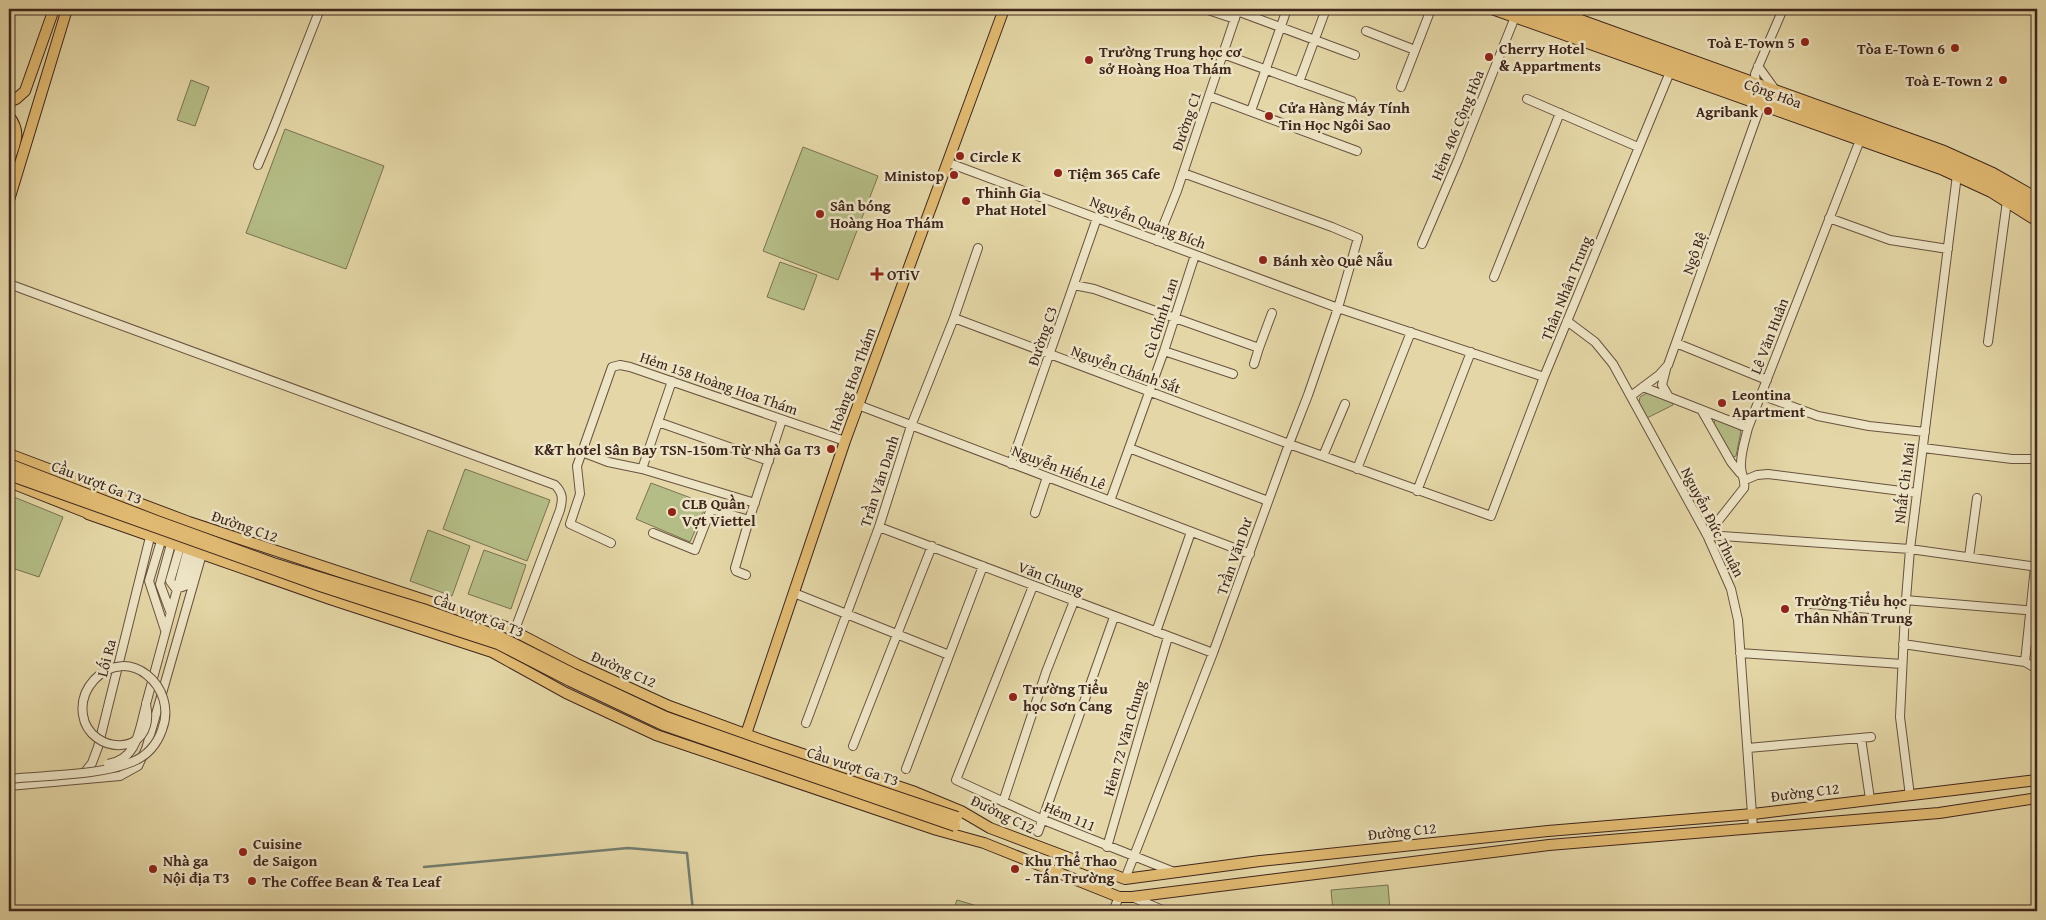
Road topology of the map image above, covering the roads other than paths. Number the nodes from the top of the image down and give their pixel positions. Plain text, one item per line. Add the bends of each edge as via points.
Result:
1 (54, 9) edge
2 (67, 9) edge
3 (320, 9) edge
4 (1004, 9) edge
5 (1206, 9) edge
6 (1286, 9) edge
7 (1326, 9) edge
8 (1430, 9) edge
9 (1492, 9) edge
10 (1550, 9) edge
11 (1783, 9) edge
12 (1236, 13) edge
13 (1517, 13) edge
14 (1280, 27) junction
15 (1366, 31) dead end
16 (1314, 40) junction
17 (1415, 50) junction
18 (1223, 54) junction
19 (1355, 55) dead end
20 (1758, 66) junction
21 (1265, 69) junction
22 (1670, 72) junction
23 (1299, 82) junction
24 (1401, 87) dead end
25 (1776, 91) junction
26 (1757, 94) junction
27 (1209, 96) junction
28 (1527, 99) dead end
29 (1352, 101) dead end
30 (9, 102) edge
31 (1251, 111) junction
32 (1560, 113) junction
33 (9, 116) edge
34 (1860, 140) junction
35 (14, 146) junction
36 (1638, 147) junction
37 (1357, 151) dead end
38 (9, 161) edge
39 (949, 163) junction
40 (258, 165) dead end
41 (1183, 173) junction
42 (1957, 175) junction
43 (15, 181) junction
44 (2037, 198) edge
45 (9, 200) edge
46 (2007, 202) junction
47 (2037, 210) edge
48 (1097, 218) junction
49 (1829, 218) junction
50 (2037, 220) edge
51 (1157, 241) junction
52 (1422, 244) dead end
53 (978, 248) dead end
54 (1948, 250) junction
55 (1195, 255) junction
56 (1494, 277) dead end
57 (9, 284) edge
58 (1074, 285) junction
59 (1338, 308) junction
60 (1272, 313) dead end
61 (954, 318) junction
62 (1175, 319) junction
63 (1567, 321) junction
64 (1411, 332) junction
65 (1988, 342) dead end
66 (1676, 344) junction
67 (1259, 348) junction
68 (1164, 351) junction
69 (1471, 352) junction
70 (1050, 355) junction
71 (1254, 364) dead end
72 (1668, 365) junction
73 (1233, 374) dead end
74 (1544, 377) junction
75 (1767, 380) junction
76 (672, 381) junction
77 (1643, 387) junction
78 (1150, 392) junction
79 (1761, 395) junction
80 (1631, 396) junction
81 (1675, 400) junction
82 (1345, 404) dead end
83 (858, 405) junction
84 (1702, 411) junction
85 (782, 420) junction
86 (658, 422) junction
87 (911, 426) junction
88 (1748, 428) junction
89 (1925, 432) junction
90 (845, 441) junction
91 (1289, 444) junction
92 (1129, 448) junction
93 (1923, 448) junction
94 (582, 452) junction
95 (9, 454) edge
96 (1323, 456) junction
97 (2037, 459) edge
98 (769, 461) junction
99 (9, 464) edge
100 (1011, 464) junction
101 (642, 469) junction
102 (1357, 469) junction
103 (9, 475) edge
104 (1047, 477) junction
105 (1743, 478) junction
106 (9, 482) edge
107 (94, 488) junction
108 (1417, 491) junction
109 (1917, 493) junction
110 (1977, 498) dead end
111 (1110, 501) junction
112 (1268, 501) junction
113 (755, 504) junction
114 (159, 512) junction
115 (87, 513) junction
116 (1035, 513) dead end
117 (1491, 516) joint
118 (749, 520) junction
119 (189, 522) junction
120 (879, 527) junction
121 (1190, 532) junction
122 (653, 533) dead end
123 (1707, 535) junction
124 (150, 537) junction
125 (611, 542) dead end
126 (932, 546) junction
127 (183, 548) junction
128 (1910, 549) junction
129 (1250, 554) junction
130 (1969, 557) junction
131 (983, 566) junction
132 (2036, 567) edge
133 (345, 574) junction
134 (746, 575) dead end
135 (1034, 586) junction
136 (176, 588) junction
137 (794, 594) junction
138 (330, 599) junction
139 (1906, 600) junction
140 (1074, 601) junction
141 (1811, 604) dead end
142 (170, 611) junction
143 (2034, 611) edge
144 (1905, 612) junction
145 (846, 614) junction
146 (1114, 617) junction
147 (165, 630) junction
148 (514, 632) junction
149 (1156, 632) junction
150 (898, 634) junction
151 (1168, 637) junction
152 (1903, 644) junction
153 (1213, 653) junction
154 (1740, 653) junction
155 (949, 655) junction
156 (2025, 662) junction
157 (1902, 664) junction
158 (2037, 669) edge
159 (146, 704) junction
160 (806, 723) dead end
161 (746, 734) junction
162 (1871, 737) dead end
163 (1861, 738) junction
164 (854, 746) dead end
165 (1748, 748) junction
166 (737, 763) junction
167 (906, 769) dead end
168 (9, 775) edge
169 (9, 779) edge
170 (78, 780) junction
171 (2037, 780) edge
172 (9, 786) edge
173 (1910, 796) junction
174 (2037, 798) edge
175 (1870, 799) junction
176 (1003, 802) junction
177 (1752, 814) junction
178 (1041, 819) junction
179 (956, 821) junction
180 (990, 828) junction
181 (1753, 828) junction
182 (1038, 832) dead end
183 (984, 843) junction
184 (1108, 846) junction
185 (1136, 855) junction
186 (1176, 872) junction
187 (1125, 879) junction
188 (1119, 897) junction
189 (1132, 898) junction
190 (1113, 911) edge
191 (1165, 911) edge

1 - 30 main road via 25,91
2 - 43 main road
3 - 40 street
4 - 39 main road, Hoàng Hoa Thám
5 - 12 street
6 - 14 street
7 - 16 street
8 - 17 street
9 - 13 main road, Cộng Hòa
10 - 26 main road, Cộng Hòa
11 - 20 street, Ngô Bệ
12 - 14 street
12 - 18 street, Đường C1
13 - 22 main road, Cộng Hòa
13 - 26 main road, Cộng Hòa
13 - 52 street, Hẻm 406 Cộng Hòa
14 - 16 street
14 - 21 street
15 - 17 street
16 - 19 street
16 - 23 street
17 - 24 street
18 - 21 street
18 - 27 street, Đường C1
20 - 25 street
20 - 26 street, Ngô Bệ via 1755,74
21 - 23 street
21 - 31 street
22 - 26 main road, Cộng Hòa
22 - 36 street, Thân Nhân Trung
23 - 29 street
25 - 26 main road, Cộng Hòa
25 - 44 main road, Cộng Hòa via 1957,156
26 - 34 main road, Cộng Hòa
26 - 47 main road, Cộng Hòa via 1958,166
26 - 66 street, Ngô Bệ via 1758,114
27 - 31 street
27 - 41 street, Đường C1
28 - 32 street
31 - 37 street
32 - 36 street
32 - 56 street
33 - 35 main road via 18,132
34 - 42 main road, Cộng Hòa
34 - 49 street, Lê Văn Huân
35 - 38 main road
35 - 43 main road
36 - 63 street, Thân Nhân Trung
39 - 48 street, Nguyễn Quang Bích
39 - 83 main road, Hoàng Hoa Thám
41 - 51 street, Đường C1
41 - 59 street, Trần Văn Dư via 1358,238
42 - 46 main road, Cộng Hòa
42 - 54 street, Nhất Chi Mai
43 - 45 main road
46 - 50 main road, Cộng Hòa
46 - 65 street
48 - 51 street, Nguyễn Quang Bích
48 - 58 street, Đường C3
49 - 54 street via 1890,240
49 - 75 street, Lê Văn Huân
51 - 55 street, Nguyễn Quang Bích
53 - 61 street, Trần Văn Danh
54 - 89 street, Nhất Chi Mai
55 - 59 street, Nguyễn Quang Bích
55 - 62 street, Cù Chính Lan
57 - 148 street via 556,485 562,497 560,510
58 - 62 street via 1094,289
58 - 70 street, Đường C3
59 - 64 street, Nguyễn Quang Bích
59 - 91 street, Trần Văn Dư
60 - 67 street
61 - 70 street, Nguyễn Chánh Sắt
61 - 87 street, Trần Văn Danh
62 - 67 street
62 - 68 street, Cù Chính Lan
63 - 74 street, Thân Nhân Trung
63 - 80 street, Nguyễn Đức Thuận via 1603,350
64 - 69 street, Nguyễn Quang Bích
64 - 102 street
66 - 72 street, Ngô Bệ
66 - 75 street
67 - 71 street
68 - 73 street
68 - 78 street, Cù Chính Lan
69 - 74 street, Nguyễn Quang Bích
69 - 108 street
70 - 78 street, Nguyễn Chánh Sắt
70 - 100 street, Đường C3
72 - 77 street, Ngô Bệ
72 - 81 street via 1662,385
74 - 117 street, Thân Nhân Trung
75 - 79 street, Lê Văn Huân
76 - 85 street, Hẻm 158 Hoàng Hoa Thám
76 - 86 street
76 - 94 street, Hẻm 158 Hoàng Hoa Thám via 630,366 620,364 612,367
77 - 80 street, Ngô Bệ
77 - 81 street
78 - 91 street, Nguyễn Chánh Sắt
78 - 92 street, Cù Chính Lan
79 - 88 street, Lê Văn Huân
79 - 89 street via 1818,416
80 - 123 street, Nguyễn Đức Thuận
81 - 84 street
82 - 96 street
83 - 87 street, Nguyễn Hiến Lê
83 - 90 main road, Hoàng Hoa Thám
84 - 88 street
84 - 105 street
85 - 90 street, Hẻm 158 Hoàng Hoa Thám
85 - 98 street
86 - 98 street
86 - 101 street
87 - 100 street, Nguyễn Hiến Lê
87 - 120 street, Trần Văn Danh
88 - 105 street, Lê Văn Huân via 1741,458
89 - 93 street, Nhất Chi Mai
90 - 137 main road, Hoàng Hoa Thám
91 - 96 street, Nguyễn Chánh Sắt
91 - 112 street, Trần Văn Dư
92 - 111 street, Cù Chính Lan
92 - 112 street
93 - 97 street
93 - 109 street, Nhất Chi Mai
94 - 101 street via 608,462
94 - 125 street, Hẻm 158 Hoàng Hoa Thám via 577,466 580,494 570,524
95 - 107 main road, Đường C12
96 - 102 street, Nguyễn Chánh Sắt
98 - 113 street
99 - 179 main road, Cầu vượt Ga T3, bridge via 273,563 502,637 666,717
100 - 104 street, Nguyễn Hiến Lê
101 - 113 street
102 - 108 street, Nguyễn Chánh Sắt
103 - 179 main road, Cầu vượt Ga T3, bridge via 320,586 498,644 662,725
104 - 111 street, Nguyễn Hiến Lê
104 - 116 street
105 - 109 street via 1768,474
105 - 123 street, Lê Văn Huân via 1742,492
106 - 115 main road, Đường C12
107 - 114 main road, Đường C12
107 - 115 main road
108 - 117 street, Nguyễn Chánh Sắt
109 - 128 street, Nhất Chi Mai
110 - 130 street
111 - 121 street, Nguyễn Hiến Lê
112 - 129 street, Trần Văn Dư
113 - 118 street
114 - 119 main road, Đường C12
114 - 124 main road
115 - 124 main road, Đường C12
118 - 122 street via 711,509 696,550
118 - 134 street via 735,568
119 - 127 main road
119 - 133 main road, Đường C12
120 - 126 street, Văn Chung
120 - 145 street, Trần Văn Danh
121 - 129 street, Nguyễn Hiến Lê
121 - 149 street
123 - 128 street
123 - 154 street, Nguyễn Đức Thuận via 1734,599
124 - 127 main road, Đường C12
124 - 170 street, Lối Ra via 95,757
126 - 131 street, Văn Chung
126 - 150 street
127 - 136 street via 170,582
127 - 136 street via 185,586
127 - 138 main road, Đường C12
127 - 142 street via 160,584
127 - 147 street via 149,581
127 - 170 street via 159,707 146,749 138,766 120,776
128 - 130 street
128 - 139 street, Nhất Chi Mai
129 - 153 street, Trần Văn Dư
130 - 132 street
131 - 135 street, Văn Chung
131 - 155 street
132 - 143 street
133 - 138 main road
133 - 148 main road, Đường C12
135 - 140 street, Văn Chung
135 - 176 street, Hẻm 111 via 956,780
136 - 142 street
137 - 145 street
137 - 161 main road, Hoàng Hoa Thám
138 - 166 main road, Đường C12 via 492,652 566,693 656,735
139 - 143 street
139 - 144 street, Nhất Chi Mai
140 - 146 street, Văn Chung
140 - 176 street via 1046,672
141 - 144 street
142 - 147 street
143 - 156 street
144 - 152 street, Nhất Chi Mai
145 - 150 street
145 - 160 street, Trần Văn Danh
146 - 149 street, Văn Chung
146 - 178 street
147 - 159 street
148 - 161 main road, Đường C12 via 669,706
149 - 151 street, Văn Chung
150 - 155 street
150 - 164 street
151 - 153 street, Văn Chung
151 - 184 street, Hẻm 72 Văn Chung
152 - 156 street
152 - 157 street, Nhất Chi Mai
153 - 185 street, Trần Văn Dư
154 - 157 street
154 - 165 street, Nguyễn Đức Thuận
155 - 167 street
156 - 158 street
157 - 173 street, Nhất Chi Mai via 1900,718
159 - 168 street, bridge via 134,748 114,763
159 - 169 street, bridge via 147,726 138,739 124,745 104,742 93,735 86,726 83,700 88,686 107,670 118,666 142,671 161,690 167,713 158,740 147,753 117,767
161 - 166 main road, Hoàng Hoa Thám
161 - 180 main road, Đường C12 via 915,792 961,810
162 - 163 street
163 - 165 street
163 - 175 street
165 - 177 street, Nguyễn Đức Thuận
166 - 183 main road, Đường C12
170 - 172 street
171 - 173 main road, Đường C12
173 - 175 main road, Đường C12
174 - 181 main road, Đường C12 via 1939,813
175 - 177 main road, Đường C12
176 - 178 street, Hẻm 111
177 - 181 street, Nguyễn Đức Thuận
177 - 186 main road, Đường C12 via 1548,831
178 - 182 street
178 - 184 street, Hẻm 111
179 - 180 main road, Cầu vượt Ga T3
179 - 183 main road, Cầu vượt Ga T3
180 - 187 main road, Đường C12
181 - 189 main road, Đường C12 via 1549,845
183 - 188 main road, Đường C12
184 - 185 street, Hẻm 111
185 - 186 street, Hẻm 111
185 - 187 street, Trần Văn Dư
186 - 187 main road, Đường C12
188 - 189 main road, Đường C12
188 - 190 street
189 - 191 street

